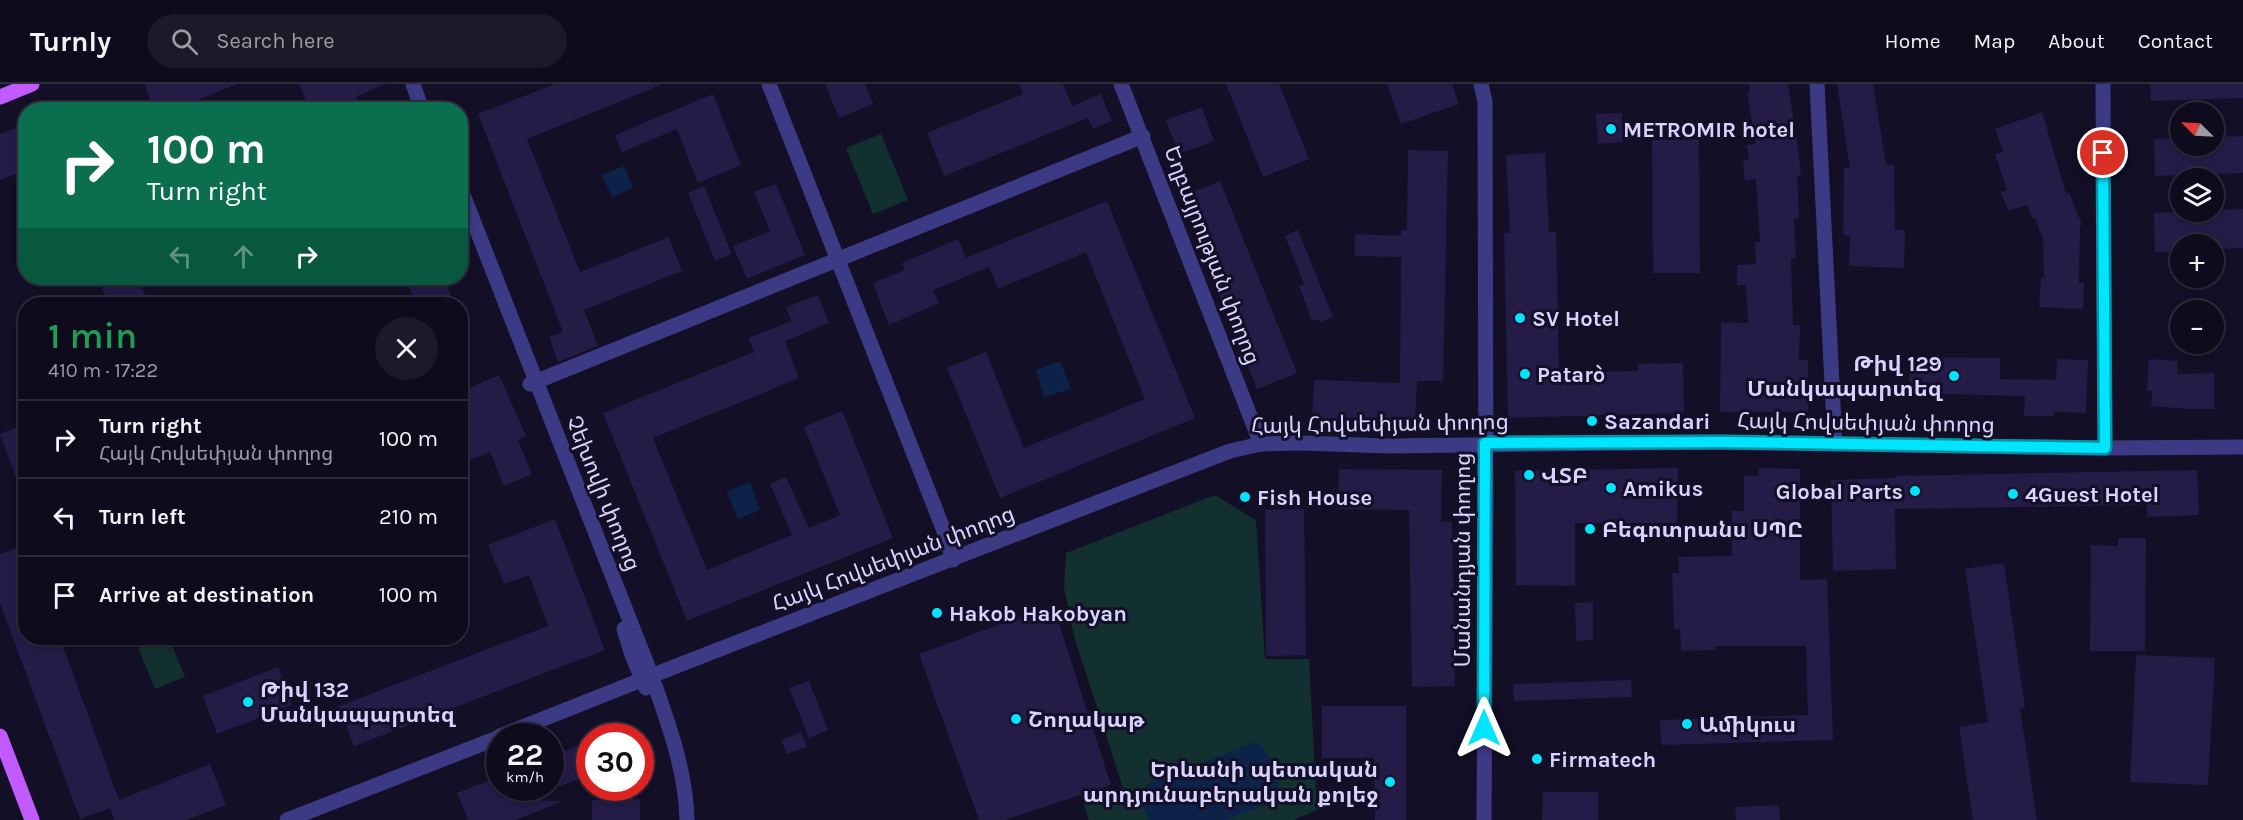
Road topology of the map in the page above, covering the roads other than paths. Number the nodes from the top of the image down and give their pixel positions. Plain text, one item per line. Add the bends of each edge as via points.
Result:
1 (32, 84) edge
2 (412, 84) edge
3 (421, 84) edge
4 (769, 84) edge
5 (1121, 84) edge
6 (1481, 84) edge
7 (1817, 84) edge
8 (2103, 84) edge
9 (0, 97) edge
10 (419, 102) edge
11 (428, 102) edge
12 (1143, 136) junction
13 (468, 208) edge
14 (468, 226) edge
15 (837, 259) junction
16 (533, 383) junction
17 (1485, 443) junction
18 (1261, 444) junction
19 (1835, 444) junction
20 (2243, 447) edge
21 (2105, 448) junction
22 (953, 560) junction
23 (648, 679) junction
24 (536, 723) edge
25 (0, 736) edge
26 (486, 742) edge
27 (32, 820) edge
28 (287, 820) edge
29 (678, 820) edge
30 (687, 820) edge
31 (1484, 820) edge

1 - 9 main road
2 - 10 street
3 - 11 street
4 - 15 street
5 - 12 street, Եղբայրության փողոց
6 - 17 street, Մանանդյան փողոց via 1485,98
7 - 19 street
8 - 21 street
12 - 15 street
12 - 18 street, Եղբայրության փողոց
13 - 16 street, Չեխովի փողոց
14 - 16 street, Չեխովի փողոց
15 - 16 street
15 - 22 street
16 - 23 street, Չեխովի փողոց
17 - 18 street, Հայկ Հովսեփյան փողոց
17 - 19 street, Հայկ Հովսեփյան փողոց
17 - 31 street, Մանանդյան փողոց
18 - 22 street, Հայկ Հովսեփյան փողոց via 1230,451
19 - 21 street, Հայկ Հովսեփյան փողոց
20 - 21 street, Հայկ Հովսեփյան փողոց
22 - 23 street, Հայկ Հովսեփյան փողոց
23 - 24 street, Հայկ Հովսեփյան փողոց
23 - 29 street, Չեխովի փողոց via 668,755
23 - 30 street, Չեխովի փողոց via 678,753
25 - 27 main road
26 - 28 street, Հայկ Հովսեփյան փողոց

